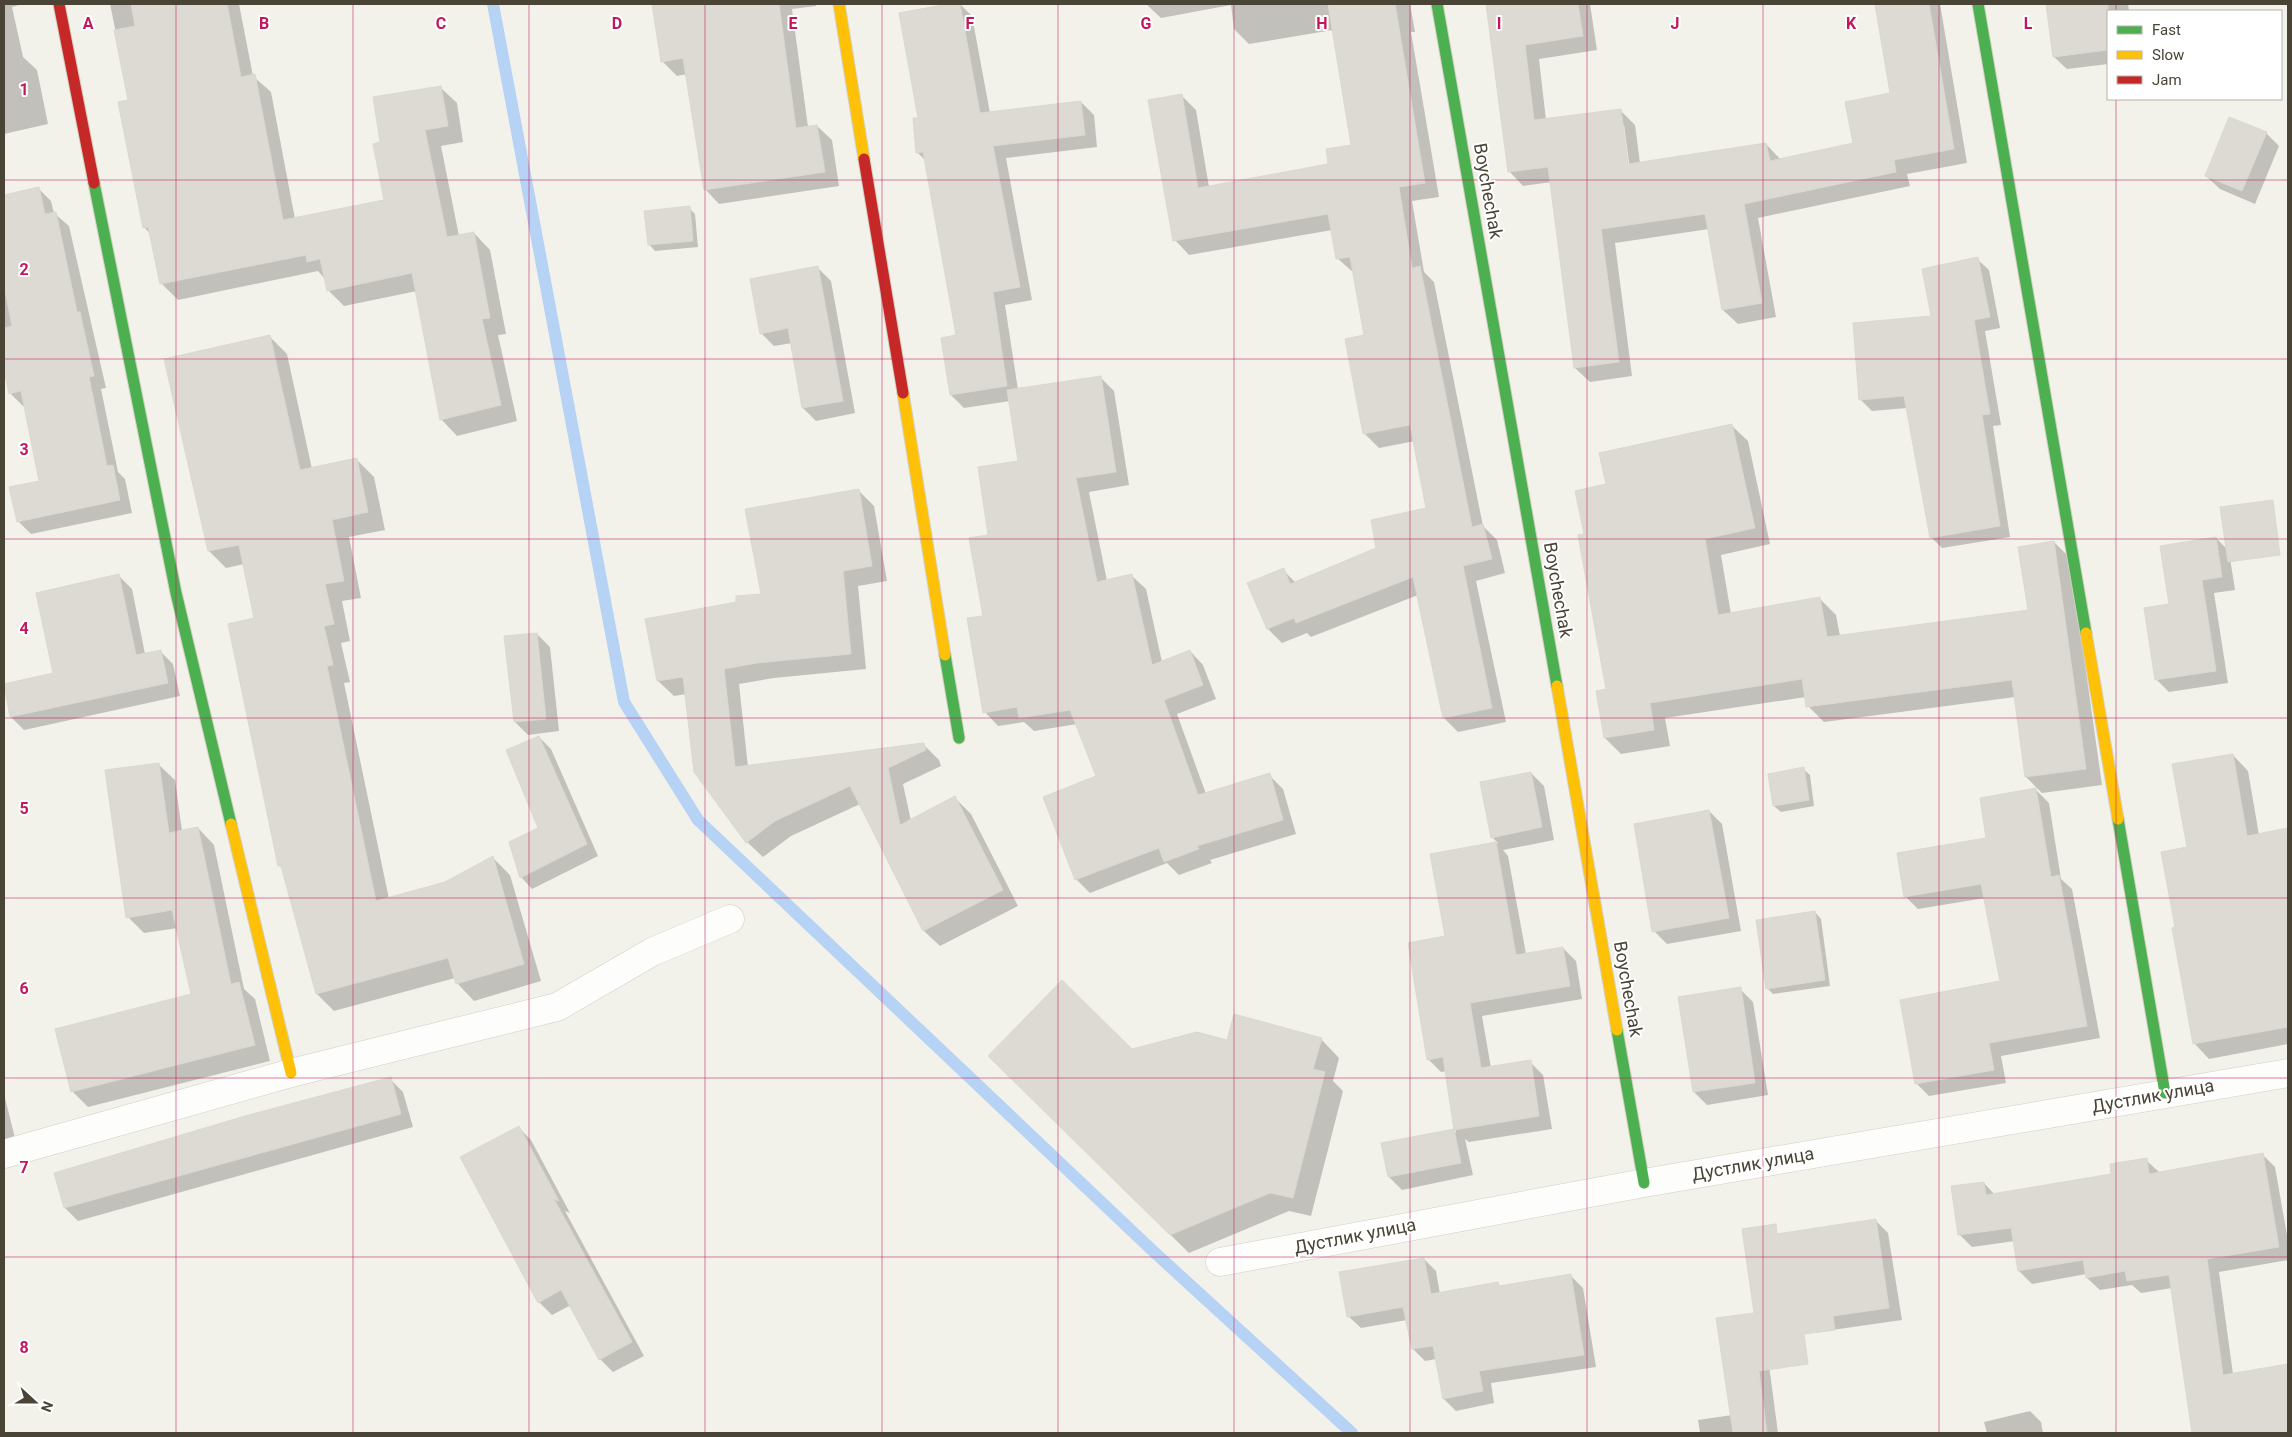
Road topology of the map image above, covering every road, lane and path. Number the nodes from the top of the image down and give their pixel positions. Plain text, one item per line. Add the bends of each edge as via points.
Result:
1 (59, 4) edge
2 (839, 4) edge
3 (1437, 4) edge
4 (1978, 4) edge
5 (959, 738) dead end
6 (730, 919) dead end
7 (291, 1073) junction
8 (2288, 1073) edge
9 (2165, 1094) junction
10 (4, 1154) edge
11 (1644, 1183) junction
12 (1220, 1262) dead end

1 - 7 street via 176,593
2 - 5 street
3 - 11 street, Boychechak
4 - 9 street
6 - 7 street via 652,952 557,1007
7 - 10 street
8 - 9 street, Дустлик улица
9 - 11 street, Дустлик улица
11 - 12 street, Дустлик улица

